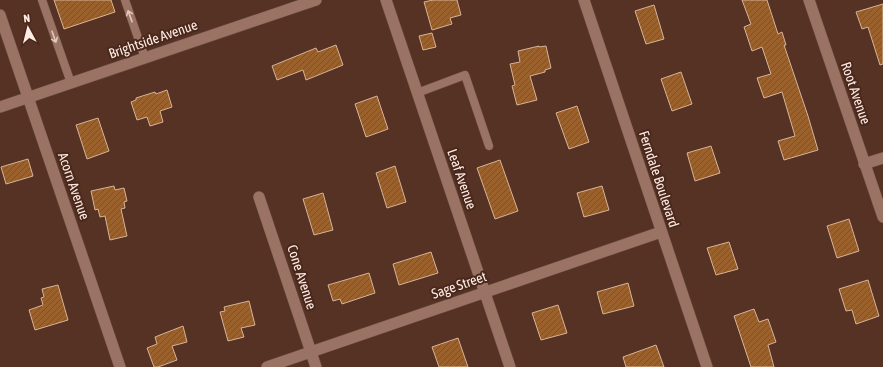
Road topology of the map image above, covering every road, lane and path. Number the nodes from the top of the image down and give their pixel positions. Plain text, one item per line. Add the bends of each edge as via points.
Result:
1 (42, 0) edge
2 (124, 0) edge
3 (316, 0) edge
4 (386, 0) edge
5 (584, 0) edge
6 (809, 0) edge
7 (0, 15) edge
8 (145, 58) junction
9 (70, 83) junction
10 (417, 93) junction
11 (28, 98) junction
12 (0, 107) edge
13 (488, 146) dead end
14 (883, 158) edge
15 (864, 164) junction
16 (259, 197) dead end
17 (883, 217) edge
18 (661, 232) junction
19 (484, 292) junction
20 (310, 352) junction
21 (120, 367) edge
22 (267, 367) edge
23 (316, 367) edge
24 (510, 367) edge
25 (707, 367) edge

1 -> 9 lane
8 -> 2 lane
3 - 8 street, Brightside Avenue
4 - 10 street, Leaf Avenue
5 - 18 street, Ferndale Boulevard
6 - 15 street, Root Avenue
7 - 11 street, Acorn Avenue
8 - 9 street, Brightside Avenue
9 - 11 street, Brightside Avenue
10 - 13 lane via 465,75
10 - 19 street, Leaf Avenue
11 - 12 street, Brightside Avenue
11 - 21 street, Acorn Avenue
14 - 15 street
15 - 17 street, Root Avenue
16 - 20 street, Cone Avenue
18 - 19 street, Sage Street
18 - 25 street, Ferndale Boulevard
19 - 20 street, Sage Street
19 - 24 street, Leaf Avenue
20 - 22 street, Sage Street
20 - 23 street, Cone Avenue

